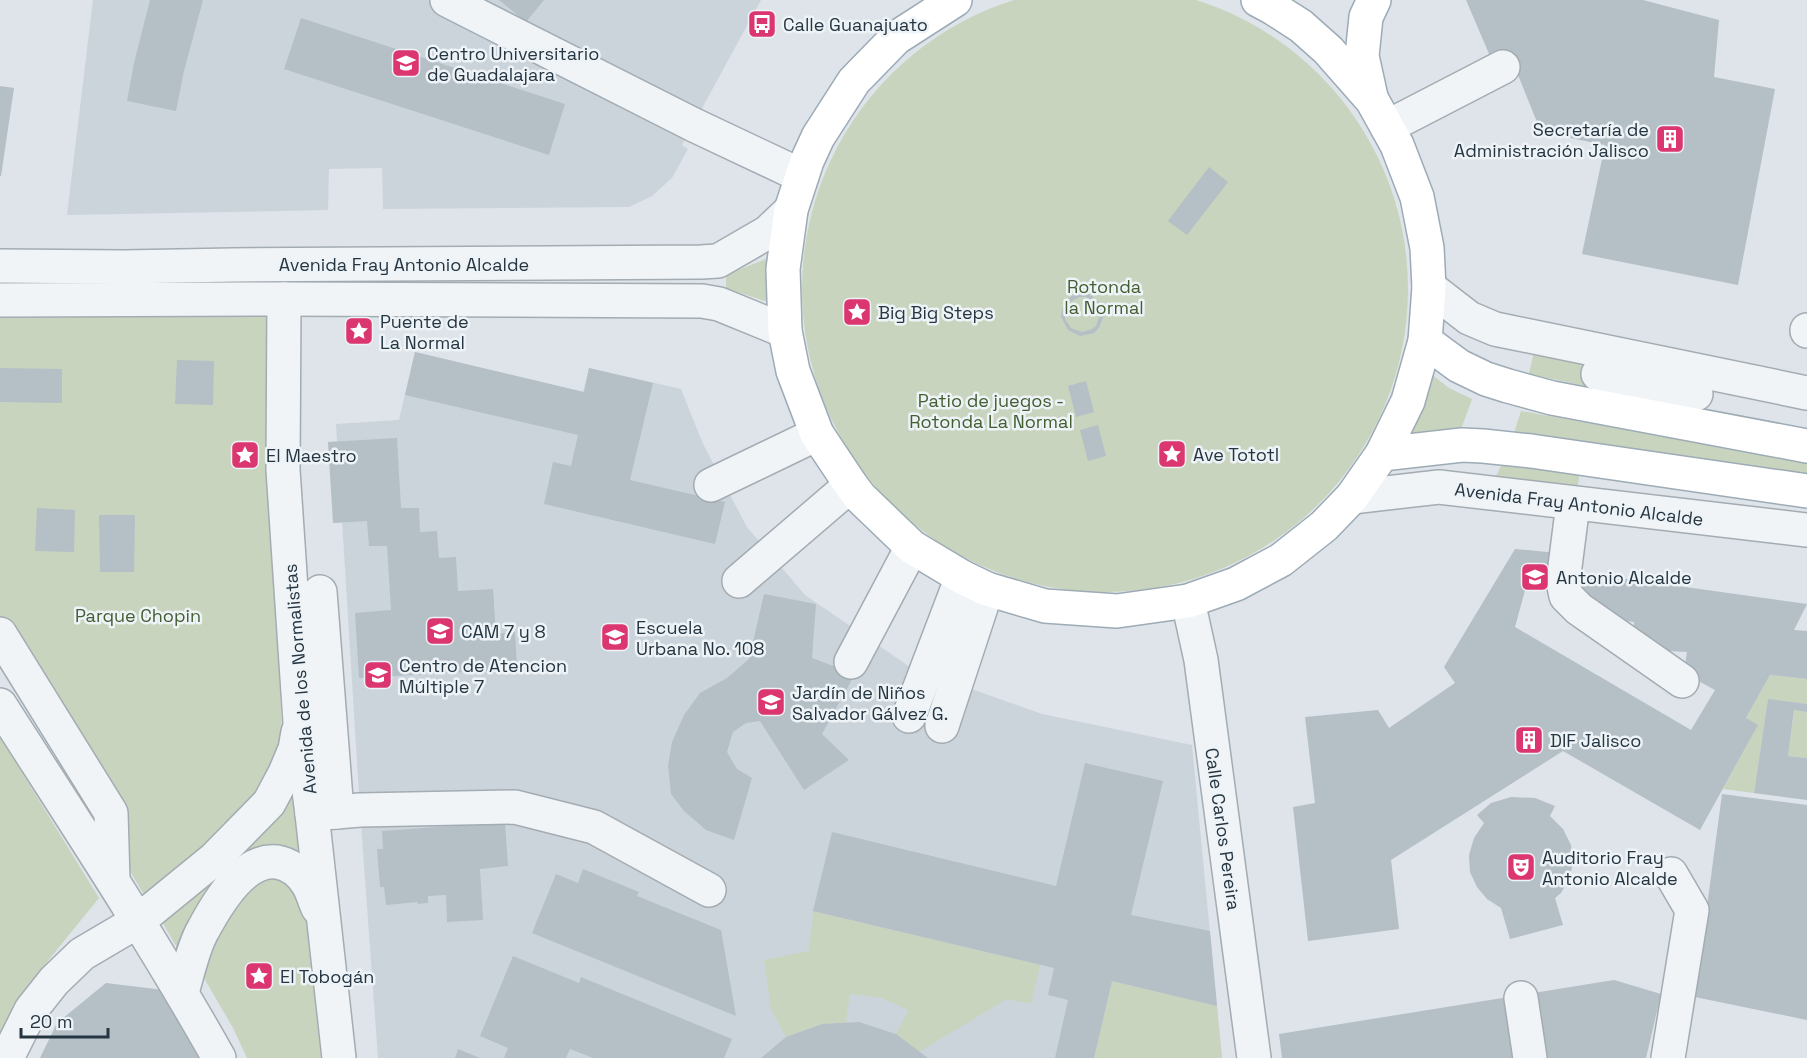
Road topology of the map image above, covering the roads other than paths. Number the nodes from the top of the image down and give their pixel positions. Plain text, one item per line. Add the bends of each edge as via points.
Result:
1 (447, 0) edge
2 (955, 0) edge
3 (1258, 0) edge
4 (1374, 0) edge
5 (1503, 67) dead end
6 (1380, 114) junction
7 (802, 176) junction
8 (791, 210) junction
9 (0, 266) edge
10 (124, 267) junction
11 (0, 280) edge
12 (1429, 287) junction
13 (284, 299) junction
14 (0, 300) edge
15 (785, 331) junction
16 (1425, 341) junction
17 (1598, 374) dead end
18 (1807, 393) edge
19 (1807, 416) edge
20 (817, 434) junction
21 (1807, 446) edge
22 (1382, 454) junction
23 (711, 484) dead end
24 (851, 485) junction
25 (1807, 491) edge
26 (1579, 494) junction
27 (1352, 497) junction
28 (1807, 512) edge
29 (1807, 530) edge
30 (912, 547) junction
31 (739, 581) dead end
32 (974, 583) junction
33 (320, 592) dead end
34 (1188, 601) junction
35 (0, 634) edge
36 (851, 662) dead end
37 (1682, 681) dead end
38 (0, 705) edge
39 (909, 717) dead end
40 (300, 722) junction
41 (942, 726) dead end
42 (324, 813) junction
43 (1671, 874) dead end
44 (112, 880) junction
45 (709, 890) dead end
46 (138, 921) junction
47 (323, 921) junction
48 (182, 992) junction
49 (1521, 998) dead end
50 (7, 1058) edge
51 (219, 1058) edge
52 (339, 1058) edge
53 (1254, 1058) edge
54 (1530, 1058) edge
55 (1668, 1058) edge

1 - 7 street
2 - 7 main road via 896,38 854,81 818,137
3 - 6 main road via 1301,26 1328,50
4 - 6 main road via 1366,17 1362,56
5 - 6 street
6 - 12 main road via 1398,145 1417,197 1427,248
7 - 8 main road
8 - 10 street, Avenida Fray Antonio Alcalde via 768,232 718,261
8 - 15 main road via 783,269
9 - 10 street, Avenida Fray Antonio Alcalde
10 - 11 street via 101,279
12 - 16 main road
12 - 18 street via 1469,318 1495,329
13 - 14 street, Avenida Fray Antonio Alcalde
13 - 15 street, Avenida Fray Antonio Alcalde via 702,301
13 - 40 street, Avenida de los Normalistas via 283,470
15 - 20 main road via 793,371
16 - 21 main road via 1459,366 1508,386 1552,398
16 - 22 main road via 1408,401
17 - 19 street
20 - 23 street
20 - 24 main road
22 - 25 main road via 1484,446
22 - 27 main road
24 - 30 main road
24 - 31 street
26 - 27 street, Avenida Fray Antonio Alcalde via 1439,487
26 - 28 street
26 - 29 street, Avenida Fray Antonio Alcalde
26 - 37 street via 1563,582 1566,596
27 - 34 main road via 1324,526 1281,560 1236,584
30 - 32 main road
30 - 36 street
32 - 34 main road via 1045,606 1117,611
32 - 39 street
32 - 41 street
33 - 42 street
34 - 53 street, Calle Carlos Pereira via 1201,660
35 - 44 street via 111,813
38 - 44 street
40 - 42 street, Avenida de los Normalistas
40 - 46 street via 295,750 269,803 214,859
42 - 45 street via 515,807 594,827
42 - 47 street, Avenida de los Normalistas
43 - 55 street via 1692,910
44 - 46 street
46 - 48 street
46 - 50 street via 82,954 54,981 31,1010
47 - 48 street via 308,883 296,870 284,863 257,865 230,888 202,932
47 - 52 street, Avenida de los Normalistas
48 - 51 street
49 - 54 street

